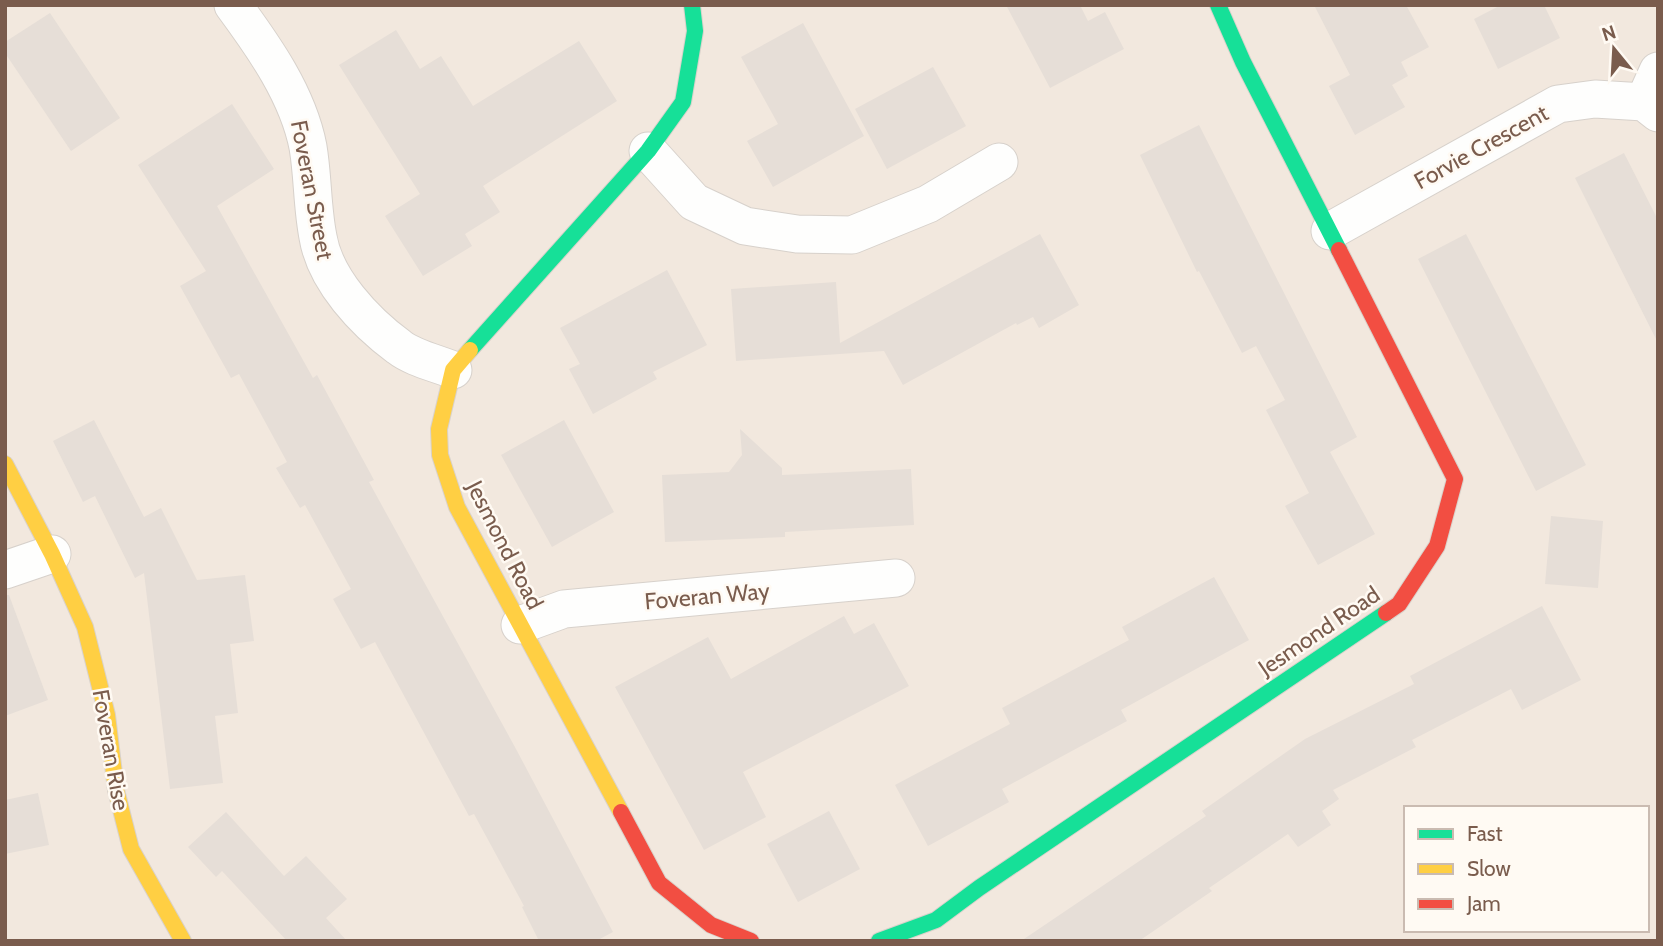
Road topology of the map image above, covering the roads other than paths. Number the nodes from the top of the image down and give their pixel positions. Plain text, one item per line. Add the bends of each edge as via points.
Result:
1 (233, 5) edge
2 (692, 5) edge
3 (1218, 5) edge
4 (1653, 95) edge
5 (648, 151) junction
6 (999, 162) dead end
7 (1330, 231) junction
8 (453, 370) junction
9 (5, 464) edge
10 (52, 554) junction
11 (5, 570) edge
12 (897, 578) dead end
13 (520, 625) junction
14 (183, 941) edge
15 (751, 941) edge
16 (879, 941) edge

1 - 8 street, Foveran Street via 263,46 297,111 307,146 318,239 328,271 348,299 400,348
2 - 5 street, Jesmond Road via 695,31 683,102
3 - 7 street, Jesmond Road
4 - 7 street, Forvie Crescent via 1558,104
5 - 6 street via 694,202 745,226 797,234 852,235 928,204
5 - 8 street, Jesmond Road
7 - 16 street, Jesmond Road via 1455,479 1437,546 1399,604 936,920
8 - 13 street, Jesmond Road via 438,445 446,476 457,507
9 - 10 street, Foveran Rise
10 - 11 street
10 - 14 street, Foveran Rise via 85,627 107,715 116,790 131,849
12 - 13 street, Foveran Way via 564,609
13 - 15 street, Jesmond Road via 659,883 711,925

